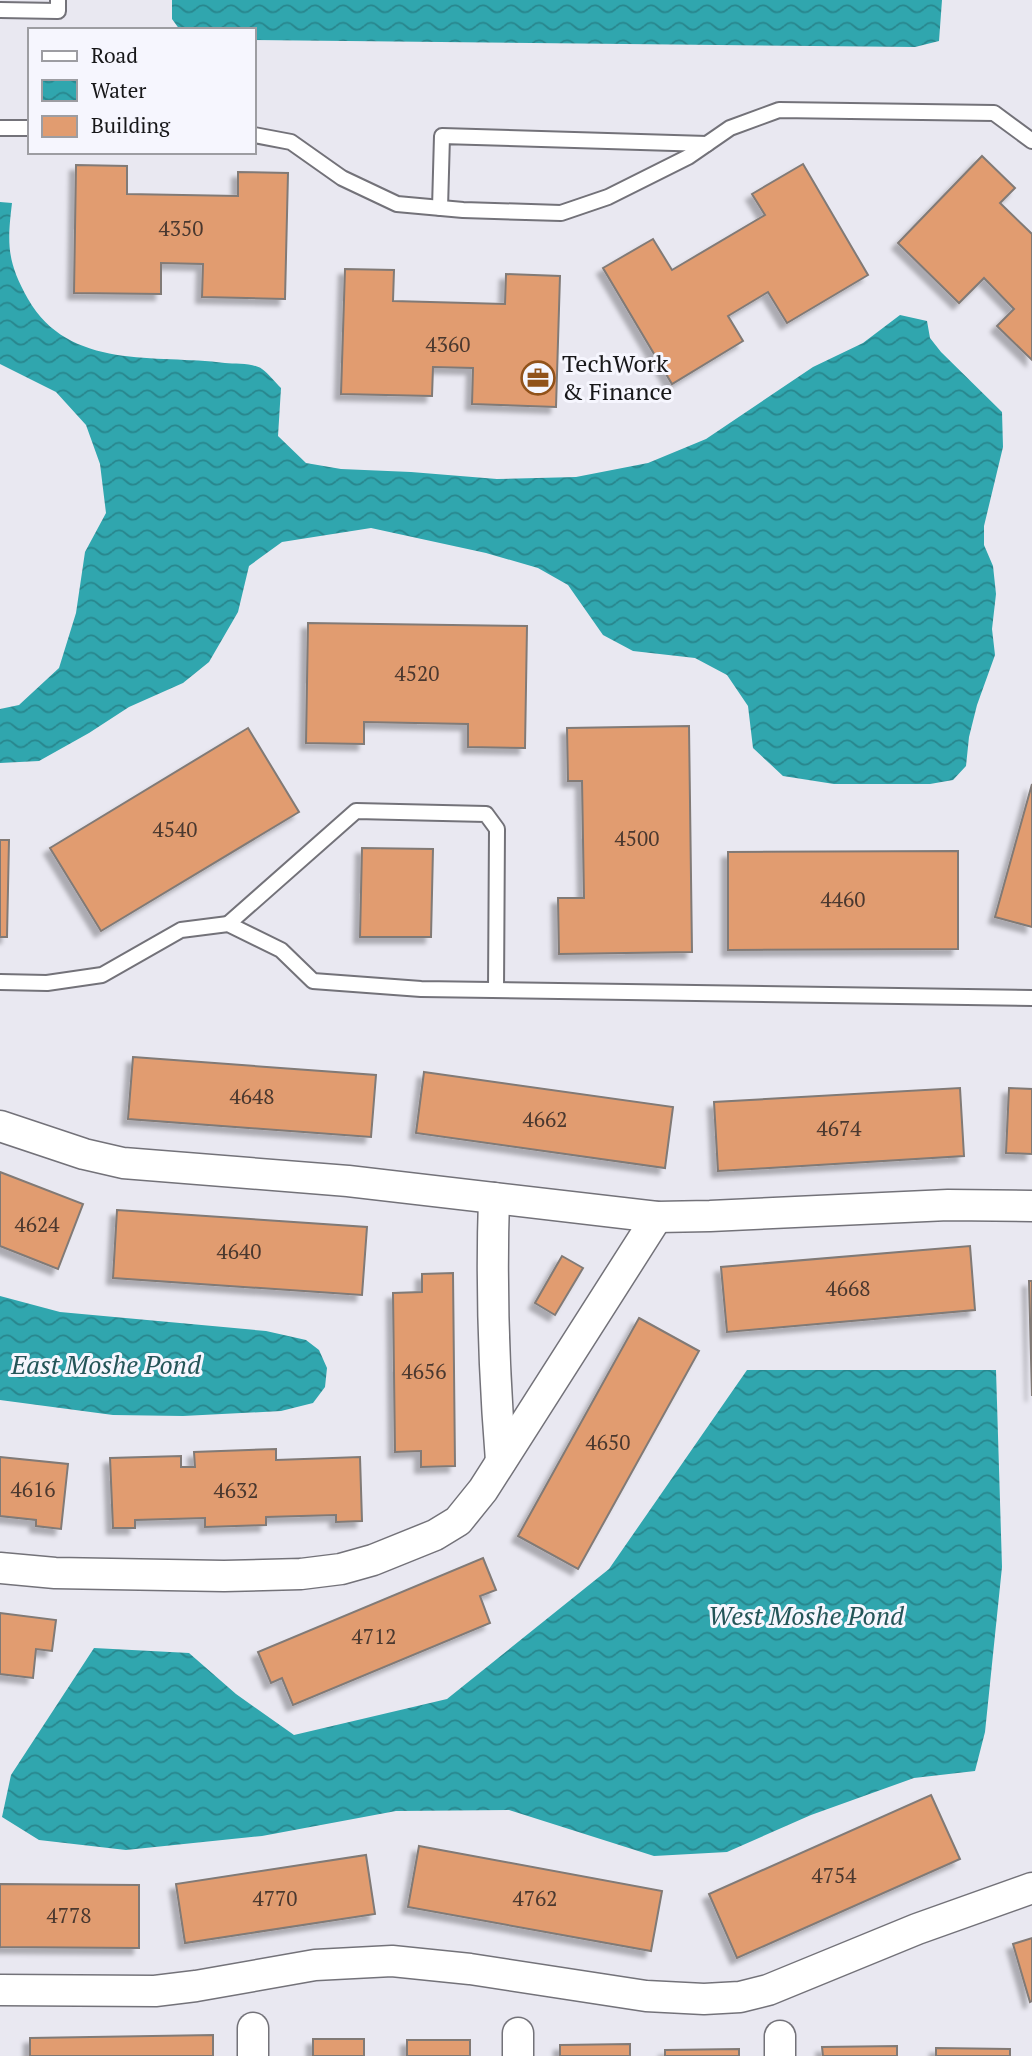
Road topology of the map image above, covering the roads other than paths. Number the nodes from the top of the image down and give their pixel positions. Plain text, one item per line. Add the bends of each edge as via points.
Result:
1 (58, 0) edge
2 (0, 10) edge
3 (0, 128) edge
4 (28, 128) edge
5 (256, 135) edge
6 (1032, 141) edge
7 (707, 144) junction
8 (440, 208) junction
9 (228, 924) junction
10 (0, 982) edge
11 (496, 989) junction
12 (1032, 998) edge
13 (0, 1126) edge
14 (494, 1198) junction
15 (1032, 1206) edge
16 (657, 1217) junction
17 (501, 1461) junction
18 (0, 1568) edge
19 (1032, 1888) edge
20 (0, 1990) edge

1 - 2 lane via 58,11
3 - 4 lane
5 - 8 lane via 291,142 342,178 397,204
6 - 7 lane via 994,113 779,110 730,128
7 - 8 lane via 608,197 561,213
7 - 8 lane via 442,136
9 - 10 lane via 181,930 102,975 47,983
9 - 11 lane via 281,950 313,981
9 - 11 lane via 356,811 486,814 497,830
11 - 12 lane
13 - 14 street via 123,1163
14 - 16 street
14 - 17 street via 496,1406
15 - 16 street
16 - 17 street
17 - 18 street via 458,1521 435,1535 341,1569 223,1576
19 - 20 street via 740,1997 646,1996 392,1961 315,1965 155,1991

